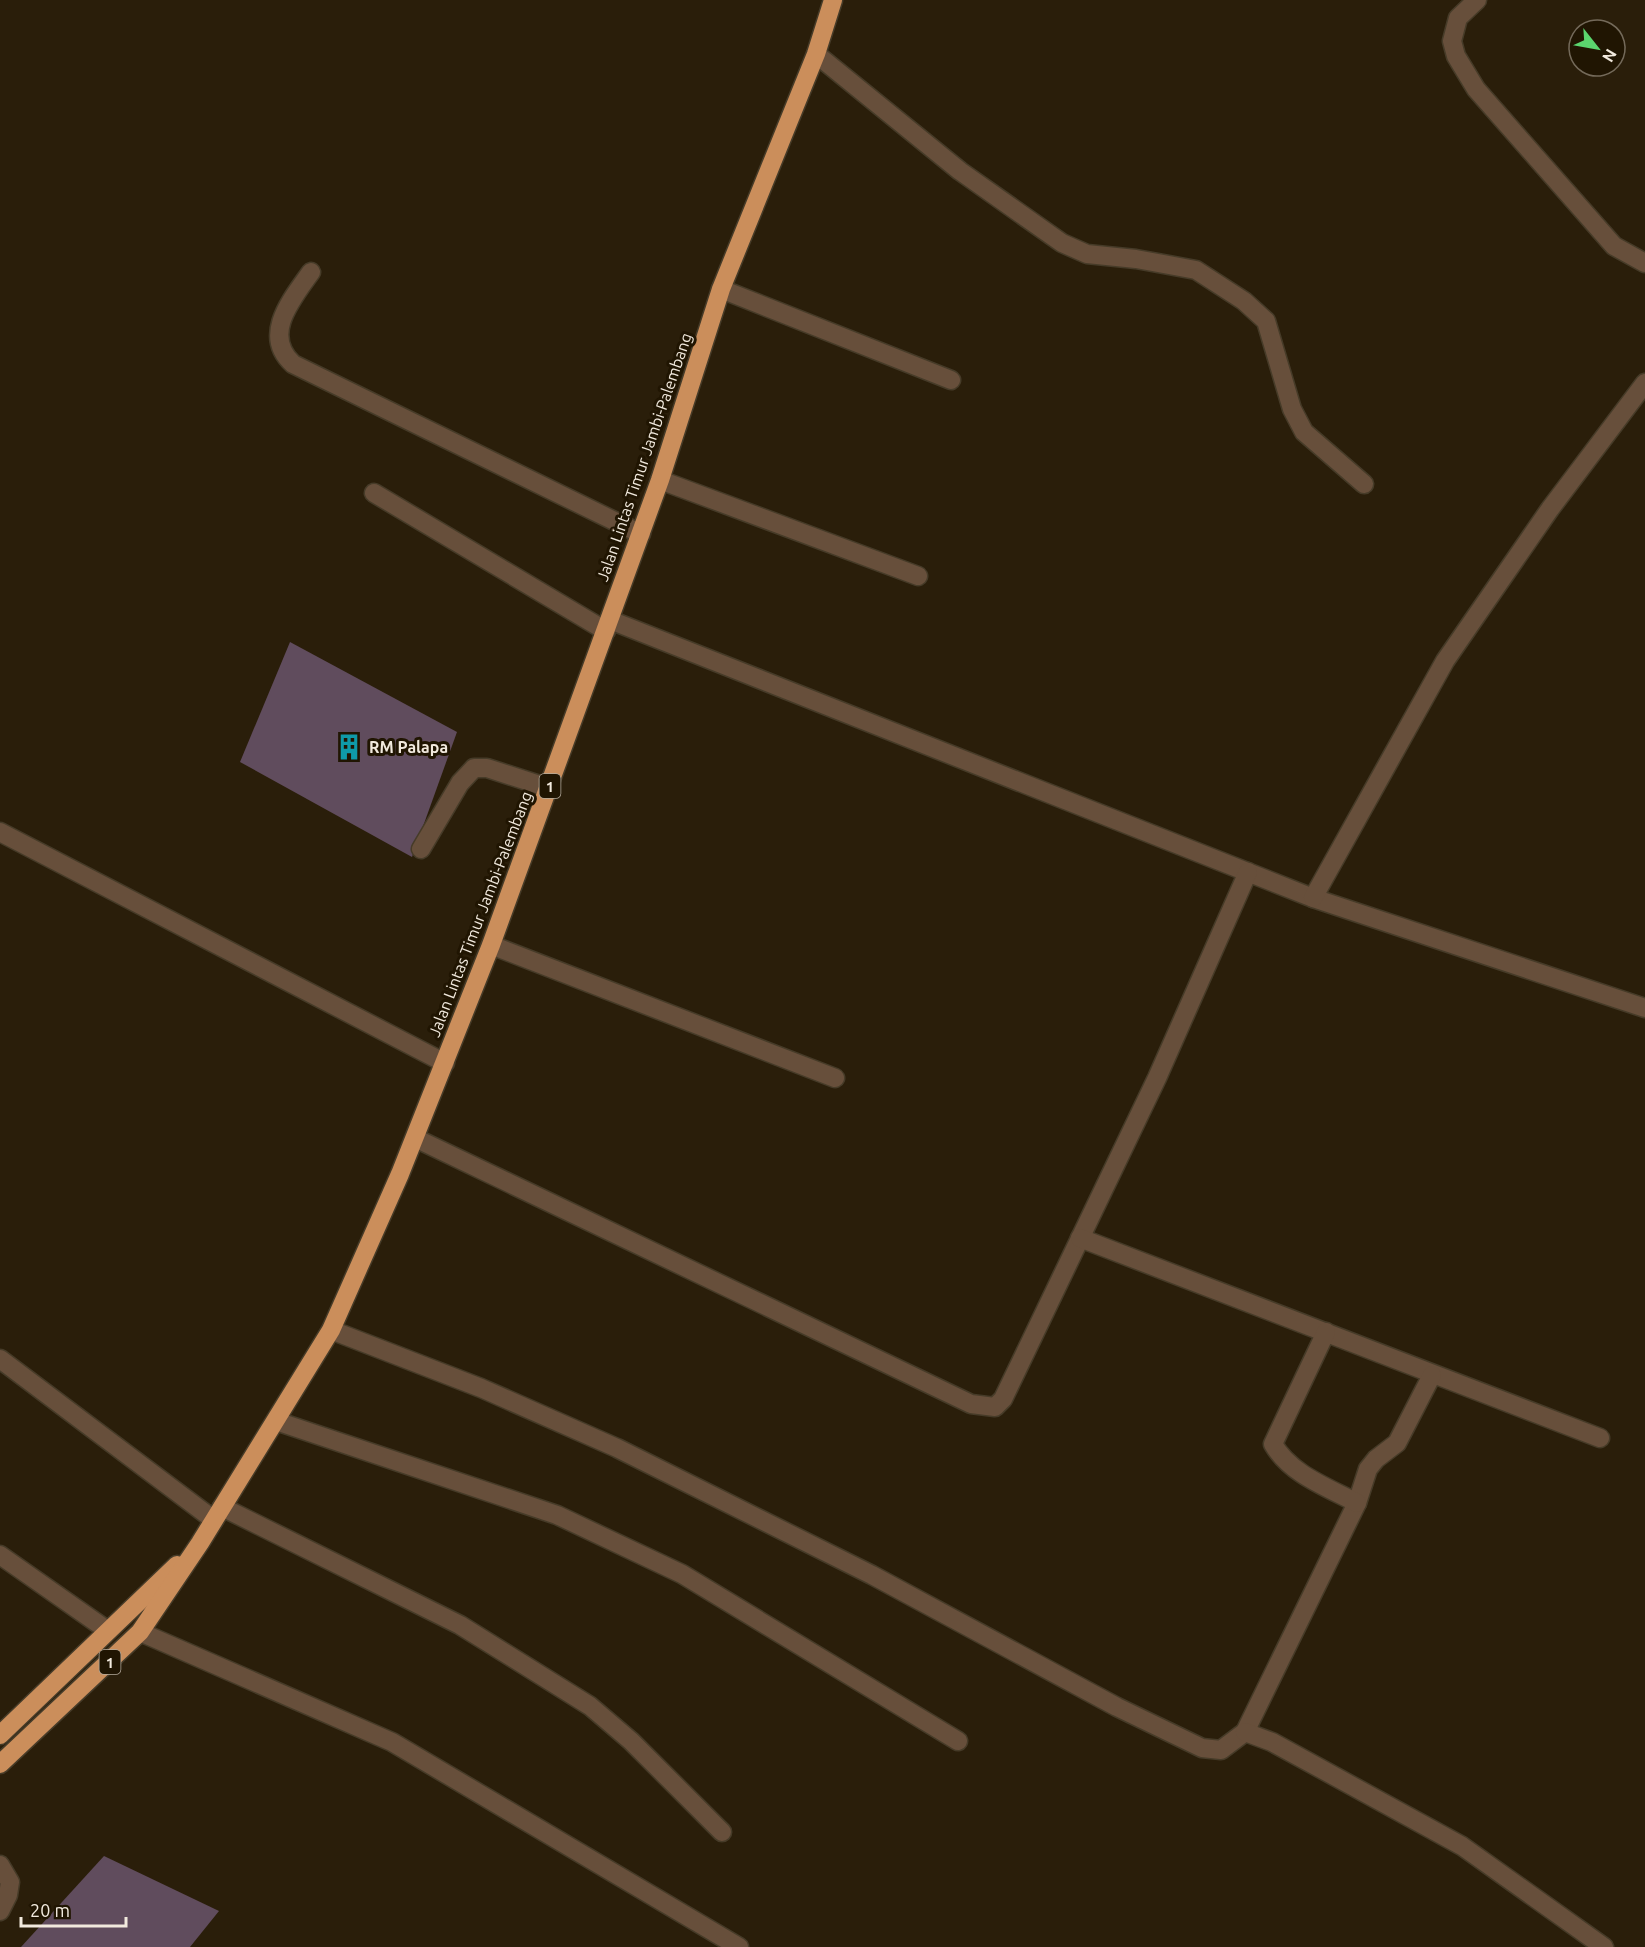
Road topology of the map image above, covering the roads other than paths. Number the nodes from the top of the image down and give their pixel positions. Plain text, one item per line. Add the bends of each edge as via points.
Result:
1 (833, 0) edge
2 (1477, 0) edge
3 (816, 54) junction
4 (1645, 263) edge
5 (311, 272) dead end
6 (721, 289) junction
7 (951, 380) dead end
8 (1645, 383) edge
9 (660, 480) junction
10 (1364, 484) dead end
11 (374, 493) dead end
12 (641, 534) junction
13 (918, 576) dead end
14 (608, 626) junction
15 (549, 788) junction
16 (0, 832) edge
17 (422, 849) dead end
18 (1248, 872) junction
19 (1313, 898) junction
20 (490, 945) junction
21 (1645, 1008) edge
22 (445, 1063) junction
23 (835, 1078) dead end
24 (415, 1138) junction
25 (1080, 1238) junction
26 (331, 1330) junction
27 (1326, 1332) junction
28 (0, 1359) edge
29 (1432, 1375) junction
30 (276, 1421) junction
31 (1600, 1438) dead end
32 (1357, 1503) junction
33 (218, 1513) junction
34 (200, 1543) junction
35 (0, 1555) edge
36 (107, 1630) junction
37 (140, 1632) junction
38 (1245, 1732) junction
39 (0, 1735) edge
40 (958, 1741) dead end
41 (0, 1764) edge
42 (722, 1832) dead end
43 (0, 1865) edge
44 (0, 1911) edge
45 (739, 1947) edge
46 (1604, 1947) edge

1 - 3 highway, Jalan Lintas Timur Jambi-Palembang / 1
2 - 4 street via 1458,18 1452,41 1456,56 1476,89 1614,246
3 - 6 highway, Jalan Lintas Timur Jambi-Palembang / 1
3 - 10 street via 960,171 1062,243 1087,254 1196,270 1244,301 1266,321 1292,409 1304,432
5 - 12 street via 287,306 279,329 278,341 293,364
6 - 7 street
6 - 9 highway, Jalan Lintas Timur Jambi-Palembang / 1
8 - 19 street via 1550,509 1445,662
9 - 12 highway, Jalan Lintas Timur Jambi-Palembang / 1
9 - 13 street
11 - 14 street
12 - 14 highway, Jalan Lintas Timur Jambi-Palembang / 1
14 - 15 highway, Jalan Lintas Timur Jambi-Palembang / 1
14 - 18 street
15 - 17 street via 487,768 474,768 460,783
15 - 20 highway, Jalan Lintas Timur Jambi-Palembang / 1
16 - 22 street
18 - 19 street
18 - 25 street via 1157,1078
19 - 21 street
20 - 22 highway, Jalan Lintas Timur Jambi-Palembang / 1
20 - 23 street
22 - 24 highway, Jalan Lintas Timur Jambi-Palembang / 1
24 - 25 street via 971,1404 986,1407 995,1407 1003,1399
24 - 26 highway, Jalan Lintas Timur Jambi-Palembang / 1
25 - 27 street
26 - 30 highway, Jalan Lintas Timur Jambi-Palembang / 1
26 - 38 street via 481,1388 617,1448 872,1575 1117,1707 1202,1748 1221,1750
27 - 29 street
27 - 32 street via 1273,1444 1281,1459 1296,1470
28 - 33 street
29 - 31 street
29 - 32 street via 1397,1443 1368,1469
30 - 33 highway, Jalan Lintas Timur Jambi-Palembang / 1
30 - 40 street via 557,1515 682,1574
32 - 38 street
33 - 34 highway, Jalan Lintas Timur Jambi-Palembang / 1
33 - 42 street via 460,1625 591,1706
34 - 36 highway, Jalan Lintas Timur Jambi-Palembang / 1
34 - 37 highway, Jalan Lintas Timur Jambi-Palembang / 1
35 - 36 street
36 - 39 highway, Jalan Lintas Timur Jambi-Palembang / 1
37 - 41 highway, Jalan Lintas Timur Jambi-Palembang / 1
37 - 45 street via 392,1742
38 - 46 street via 1272,1742 1462,1846
43 - 44 street via 10,1882

